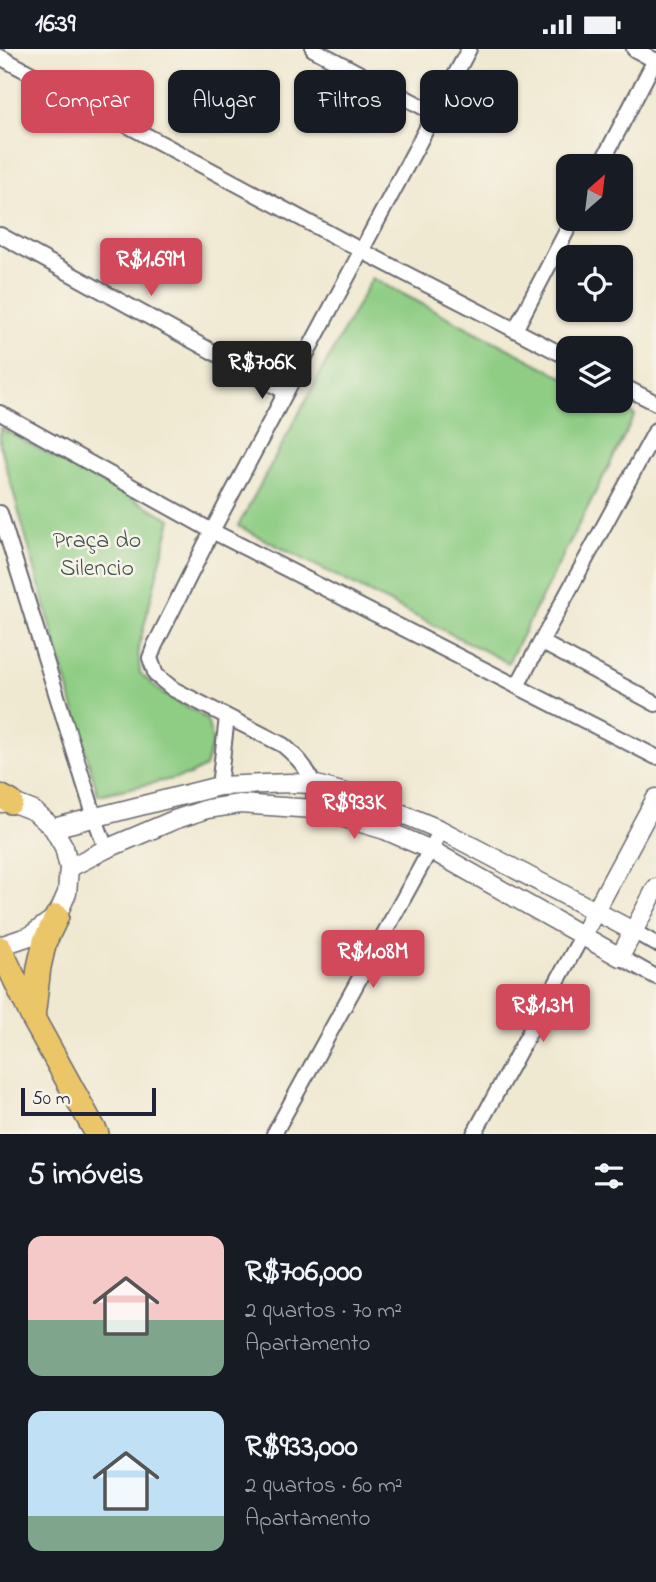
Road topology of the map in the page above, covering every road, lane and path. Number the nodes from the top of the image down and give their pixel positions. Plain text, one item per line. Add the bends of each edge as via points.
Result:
1 (313, 49) edge
2 (470, 49) edge
3 (634, 49) edge
4 (0, 57) edge
5 (656, 61) edge
6 (459, 70) edge
7 (420, 106) edge
8 (426, 133) edge
9 (606, 154) edge
10 (567, 231) edge
11 (0, 235) edge
12 (362, 251) junction
13 (515, 330) junction
14 (556, 351) edge
15 (633, 391) edge
16 (286, 392) junction
17 (656, 403) edge
18 (0, 413) edge
19 (656, 430) edge
20 (0, 513) edge
21 (212, 531) junction
22 (541, 642) junction
23 (517, 687) junction
24 (656, 703) edge
25 (227, 717) junction
26 (656, 757) edge
27 (313, 784) junction
28 (219, 786) junction
29 (656, 798) edge
30 (4, 800) edge
31 (314, 809) junction
32 (94, 818) junction
33 (53, 828) junction
34 (441, 830) junction
35 (106, 849) junction
36 (431, 850) junction
37 (69, 868) junction
38 (656, 888) edge
39 (596, 912) junction
40 (57, 916) junction
41 (633, 931) junction
42 (582, 936) junction
43 (656, 944) edge
44 (0, 947) edge
45 (620, 957) junction
46 (656, 977) edge
47 (0, 981) edge
48 (33, 1018) junction
49 (97, 1134) edge
50 (274, 1134) edge
51 (474, 1134) edge

1 - 7 street
2 - 6 street
3 - 5 street
4 - 12 street
5 - 9 street
8 - 12 street
10 - 13 street
11 - 16 street
12 - 13 street
12 - 16 street
13 - 14 street
15 - 17 street
16 - 21 street
18 - 21 street
19 - 22 street
20 - 32 street
21 - 23 street
21 - 25 street via 150,659 156,675 173,689
22 - 23 street
22 - 24 street
23 - 26 street
25 - 27 street via 283,745
25 - 28 street
27 - 28 street
27 - 31 street
27 - 34 street via 367,799
28 - 32 street
29 - 39 street
30 - 33 street via 34,811
31 - 35 street via 240,804 207,809
31 - 36 street
32 - 33 street
32 - 35 street
33 - 37 street
34 - 36 street
34 - 39 street
35 - 37 street
36 - 42 street
36 - 50 street
37 - 40 street via 67,893
38 - 41 street
39 - 41 street
39 - 42 street
40 - 44 street via 30,936
40 - 48 main road via 45,941
41 - 43 street
41 - 45 street
42 - 45 street
42 - 51 street
44 - 48 main road
45 - 46 street
47 - 48 main road
48 - 49 main road

